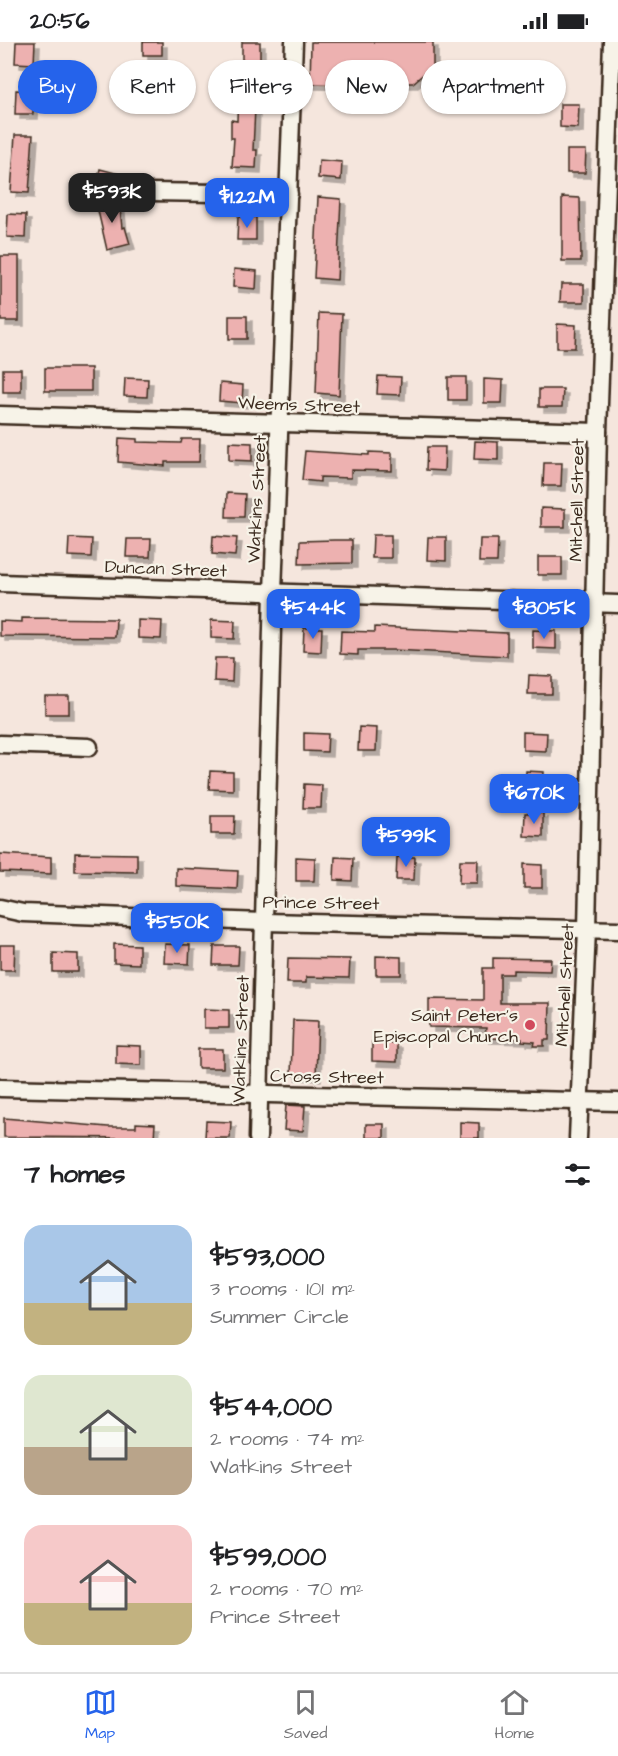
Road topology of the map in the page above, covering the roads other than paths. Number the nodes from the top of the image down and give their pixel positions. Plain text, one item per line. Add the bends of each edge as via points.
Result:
1 (294, 42) edge
2 (612, 42) edge
3 (150, 192) dead end
4 (289, 194) junction
5 (612, 201) edge
6 (0, 416) edge
7 (280, 424) junction
8 (597, 432) junction
9 (0, 583) edge
10 (273, 592) junction
11 (594, 603) junction
12 (618, 604) edge
13 (0, 744) edge
14 (89, 747) dead end
15 (0, 908) edge
16 (23, 913) junction
17 (0, 916) edge
18 (265, 922) junction
19 (587, 929) junction
20 (618, 930) edge
21 (0, 1088) edge
22 (258, 1094) junction
23 (579, 1102) junction
24 (618, 1102) edge
25 (258, 1138) edge
26 (578, 1138) edge

1 - 4 street, Watkins Street
2 - 5 street, Mitchell Street
3 - 4 street
4 - 7 street, Watkins Street
5 - 8 street, Mitchell Street
6 - 7 street, Weems Street
7 - 8 street, Weems Street
7 - 10 street, Watkins Street
8 - 11 street, Mitchell Street
9 - 10 street, Duncan Street
10 - 11 street, Duncan Street
10 - 18 street, Watkins Street
11 - 12 street, Duncan Street
11 - 19 street, Mitchell Street
13 - 14 street
15 - 16 street, Prince Street
16 - 17 street, Prince Street
16 - 18 street, Prince Street
18 - 19 street, Prince Street
18 - 22 street, Watkins Street
19 - 20 street, Prince Street
19 - 23 street, Mitchell Street
21 - 22 street, Cross Street
22 - 23 street, Cross Street
22 - 25 street, Watkins Street
23 - 24 street, Cross Street
23 - 26 street, Mitchell Street

